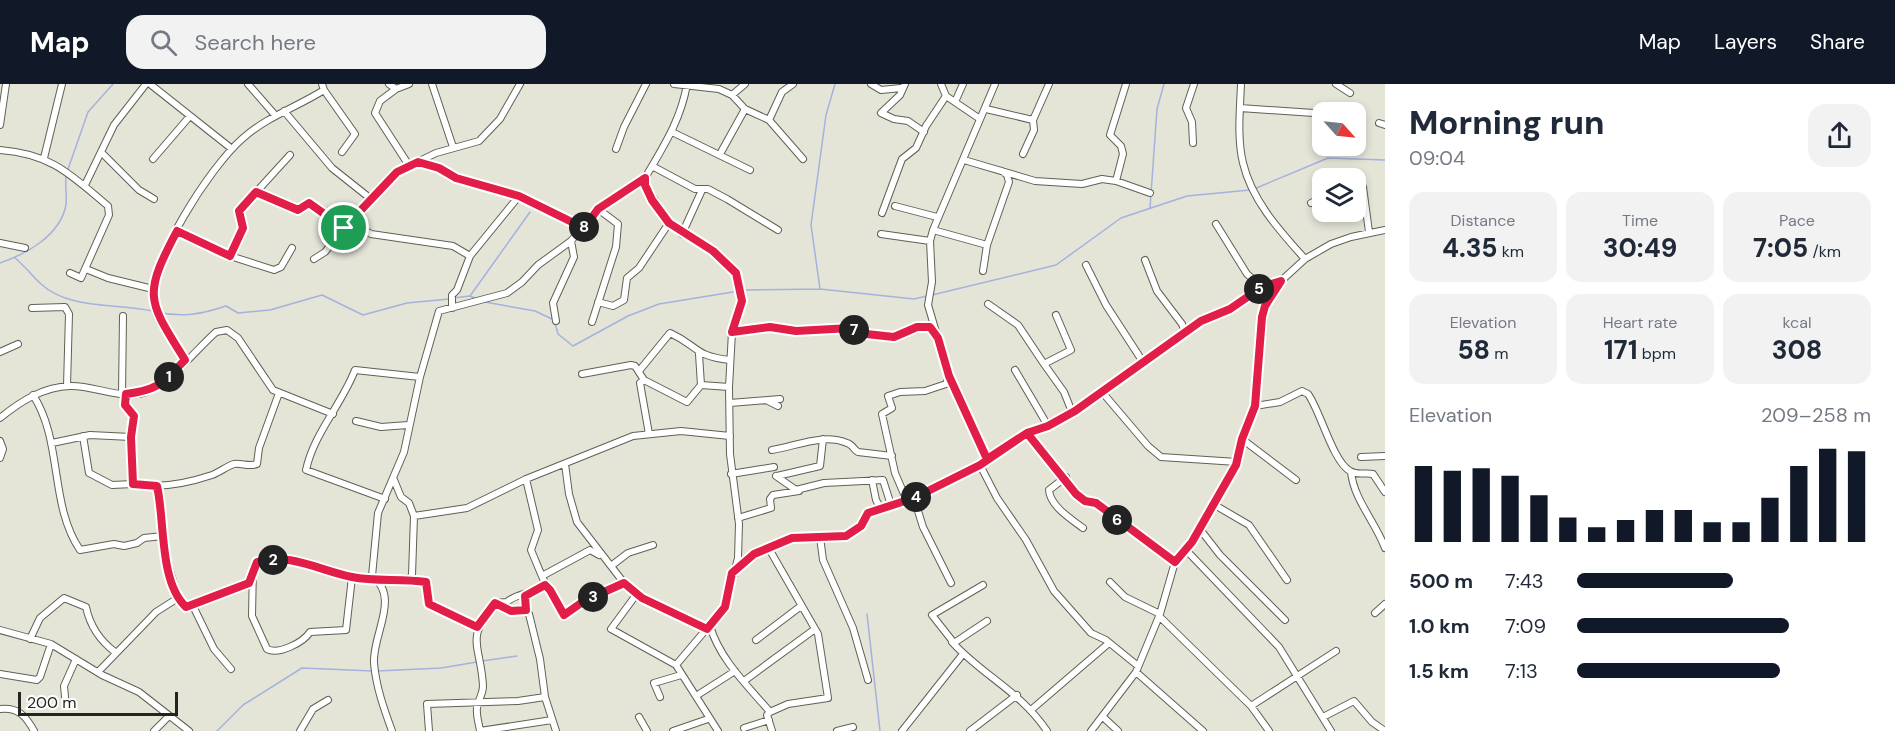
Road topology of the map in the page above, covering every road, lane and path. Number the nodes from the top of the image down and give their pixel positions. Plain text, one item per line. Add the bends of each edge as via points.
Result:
1 (6, 84) edge
2 (62, 84) edge
3 (148, 84) edge
4 (248, 84) edge
5 (389, 84) edge
6 (409, 84) edge
7 (432, 84) edge
8 (520, 84) edge
9 (646, 84) edge
10 (675, 84) edge
11 (687, 84) edge
12 (745, 84) edge
13 (793, 84) edge
14 (871, 84) edge
15 (942, 84) edge
16 (963, 84) edge
17 (995, 84) edge
18 (1049, 84) edge
19 (1126, 84) edge
20 (1194, 84) edge
21 (1240, 84) edge
22 (1336, 84) edge
23 (903, 86) edge
24 (323, 87) edge
25 (396, 89) junction
26 (1350, 93) dead end
27 (732, 95) junction
28 (946, 96) junction
29 (955, 102) junction
30 (1240, 108) junction
31 (745, 109) junction
32 (986, 109) junction
33 (284, 111) junction
34 (1312, 113) edge
35 (275, 115) junction
36 (190, 116) junction
37 (980, 119) junction
38 (769, 120) junction
39 (1033, 120) junction
40 (0, 125) edge
41 (672, 132) junction
42 (924, 132) junction
43 (1193, 144) dead end
44 (453, 147) junction
45 (232, 149) junction
46 (616, 149) dead end
47 (0, 150) edge
48 (101, 152) junction
49 (342, 152) dead end
50 (720, 154) junction
51 (1023, 154) dead end
52 (291, 155) dead end
53 (44, 158) junction
54 (153, 159) dead end
55 (803, 159) dead end
56 (964, 160) junction
57 (418, 162) junction
58 (410, 166) junction
59 (652, 166) junction
60 (750, 170) dead end
61 (1002, 171) junction
62 (645, 178) junction
63 (1116, 181) junction
64 (85, 185) junction
65 (702, 190) junction
66 (256, 192) junction
67 (1149, 193) dead end
68 (519, 196) junction
69 (154, 199) dead end
70 (371, 199) junction
71 (1366, 202) edge
72 (896, 206) dead end
73 (598, 209) junction
74 (882, 213) dead end
75 (937, 217) junction
76 (669, 223) junction
77 (1216, 224) dead end
78 (347, 225) junction
79 (584, 228) junction
80 (778, 230) dead end
81 (933, 230) junction
82 (1385, 230) edge
83 (177, 231) junction
84 (1370, 232) junction
85 (682, 234) junction
86 (881, 234) dead end
87 (571, 241) junction
88 (930, 241) junction
89 (0, 243) edge
90 (987, 245) junction
91 (25, 248) dead end
92 (292, 248) dead end
93 (230, 256) junction
94 (470, 256) junction
95 (314, 259) dead end
96 (1305, 259) junction
97 (1145, 260) dead end
98 (1086, 265) dead end
99 (86, 269) junction
100 (983, 271) dead end
101 (70, 273) dead end
102 (1281, 281) junction
103 (1262, 287) junction
104 (153, 289) junction
105 (598, 302) junction
106 (988, 304) dead end
107 (32, 308) dead end
108 (452, 308) junction
109 (1056, 315) dead end
110 (123, 316) dead end
111 (556, 321) dead end
112 (592, 322) dead end
113 (732, 332) junction
114 (1185, 332) junction
115 (938, 338) junction
116 (18, 344) dead end
117 (2, 350) edge
118 (699, 354) junction
119 (185, 360) junction
120 (730, 360) junction
121 (1143, 362) junction
122 (1044, 364) junction
123 (1014, 370) dead end
124 (639, 371) junction
125 (582, 374) dead end
126 (949, 376) junction
127 (420, 377) junction
128 (644, 380) junction
129 (701, 385) junction
130 (67, 386) junction
131 (729, 387) junction
132 (1102, 392) junction
133 (279, 393) junction
134 (124, 394) junction
135 (33, 395) junction
136 (730, 403) junction
137 (779, 403) dead end
138 (1255, 406) junction
139 (1072, 412) junction
140 (333, 414) junction
141 (0, 418) edge
142 (356, 421) dead end
143 (408, 425) junction
144 (1048, 426) junction
145 (1027, 433) junction
146 (649, 434) junction
147 (83, 436) junction
148 (730, 436) junction
149 (131, 437) junction
150 (823, 439) junction
151 (1242, 439) junction
152 (0, 441) edge
153 (52, 443) junction
154 (772, 450) dead end
155 (892, 456) junction
156 (1385, 456) edge
157 (1361, 457) dead end
158 (0, 458) edge
159 (987, 459) junction
160 (1237, 462) junction
161 (565, 464) junction
162 (980, 465) junction
163 (774, 467) dead end
164 (1351, 472) junction
165 (731, 474) junction
166 (1065, 477) junction
167 (526, 479) junction
168 (394, 480) junction
169 (872, 480) junction
170 (1296, 480) dead end
171 (133, 484) junction
172 (157, 486) junction
173 (802, 489) junction
174 (1385, 492) edge
175 (914, 498) junction
176 (385, 499) junction
177 (907, 501) junction
178 (1213, 504) junction
179 (891, 505) junction
180 (880, 507) junction
181 (414, 516) junction
182 (738, 518) junction
183 (1083, 528) dead end
184 (1199, 528) junction
185 (163, 536) junction
186 (820, 537) junction
187 (653, 545) dead end
188 (768, 547) junction
189 (1385, 548) edge
190 (1185, 549) junction
191 (602, 556) junction
192 (1175, 562) junction
193 (612, 566) junction
194 (736, 569) junction
195 (542, 576) junction
196 (352, 577) junction
197 (409, 579) junction
198 (380, 580) junction
199 (1287, 580) dead end
200 (1110, 582) dead end
201 (251, 583) junction
202 (624, 583) junction
203 (951, 583) dead end
204 (545, 585) junction
205 (983, 585) dead end
206 (636, 595) dead end
207 (525, 596) junction
208 (178, 598) junction
209 (495, 603) junction
210 (1385, 604) edge
211 (194, 606) junction
212 (801, 606) junction
213 (526, 610) junction
214 (1375, 613) dead end
215 (1159, 615) junction
216 (1285, 620) dead end
217 (987, 621) dead end
218 (477, 627) junction
219 (708, 628) junction
220 (815, 629) junction
221 (0, 630) edge
222 (30, 639) junction
223 (756, 640) dead end
224 (952, 642) junction
225 (1109, 643) junction
226 (51, 644) junction
227 (1336, 651) dead end
228 (115, 652) junction
229 (963, 654) junction
230 (76, 659) junction
231 (676, 665) junction
232 (231, 669) dead end
233 (1137, 669) junction
234 (735, 671) junction
235 (98, 672) junction
236 (0, 674) edge
237 (681, 675) junction
238 (1298, 675) junction
239 (868, 680) dead end
240 (744, 681) junction
241 (1017, 695) junction
242 (696, 696) junction
243 (65, 697) dead end
244 (545, 697) junction
245 (660, 697) dead end
246 (328, 700) dead end
247 (479, 700) junction
248 (1251, 706) junction
249 (0, 709) edge
250 (1031, 710) junction
251 (770, 712) junction
252 (168, 717) junction
253 (639, 717) dead end
254 (1103, 717) junction
255 (1323, 717) junction
256 (708, 719) junction
257 (552, 720) junction
258 (769, 720) junction
259 (1378, 724) junction
260 (853, 727) dead end
261 (744, 728) dead end
262 (34, 731) edge
263 (154, 731) edge
264 (189, 731) edge
265 (300, 731) edge
266 (392, 731) edge
267 (429, 731) edge
268 (480, 731) edge
269 (556, 731) edge
270 (647, 731) edge
271 (673, 731) edge
272 (718, 731) edge
273 (772, 731) edge
274 (837, 731) edge
275 (903, 731) edge
276 (970, 731) edge
277 (1047, 731) edge
278 (1091, 731) edge
279 (1118, 731) edge
280 (1203, 731) edge
281 (1269, 731) edge
282 (1331, 731) edge
283 (1372, 731) edge
284 (1385, 731) edge

1 - 40 street
2 - 53 street
3 - 36 street
3 - 48 street via 114,125
4 - 35 street
5 - 25 street
6 - 25 street
7 - 44 street
8 - 44 street via 500,119 479,141
9 - 46 street
10 - 11 street
11 - 27 street
11 - 41 street
12 - 27 street
13 - 38 street via 782,92
14 - 23 street via 881,90
15 - 28 street
16 - 29 street
17 - 32 street
18 - 39 street
19 - 63 street via 1110,135 1124,154
20 - 43 street via 1186,108 1192,122
21 - 30 street
22 - 26 street
23 - 42 street via 900,95 881,113
24 - 33 street
24 - 49 street via 355,134
25 - 58 street via 380,101 375,113
27 - 31 street
28 - 29 street
28 - 42 street
29 - 37 street
30 - 34 street
30 - 96 street via 1240,142 1248,180 1270,219
31 - 38 street
31 - 50 street
32 - 37 street
32 - 39 street
33 - 35 street
33 - 70 street via 332,168
35 - 45 street
36 - 45 street
36 - 54 street
37 - 56 street
38 - 55 street
39 - 51 street via 1034,130
41 - 50 street
41 - 59 street
42 - 74 street via 916,148 902,159
44 - 57 street
45 - 83 street via 206,180
47 - 53 street
48 - 64 street
48 - 69 street via 139,190
50 - 60 street
52 - 66 street
53 - 64 street
56 - 61 street
56 - 75 street
57 - 58 street
57 - 68 street via 456,178
58 - 70 street via 397,172
59 - 62 street
59 - 65 street
61 - 63 street via 1044,183
61 - 90 street via 1010,182
62 - 73 street
62 - 76 street via 652,200
63 - 67 street
64 - 99 street via 110,209
65 - 80 street via 726,198
65 - 85 street
66 - 78 street via 298,210 309,203
66 - 93 street via 239,211 243,228
68 - 79 street
68 - 94 street
70 - 78 street
71 - 84 street
72 - 75 street
73 - 79 street
73 - 105 street via 618,224 616,247
75 - 81 street
76 - 85 street
76 - 105 street via 639,268 627,278 624,300 613,306
77 - 103 street via 1247,273
78 - 94 street via 371,234 453,246
78 - 95 street via 325,252
79 - 87 street
81 - 88 street
81 - 90 street
82 - 84 street
83 - 93 street
83 - 104 street via 162,259
84 - 96 street via 1330,244
85 - 113 street via 713,251 736,273 742,301
86 - 88 street
87 - 108 street via 507,293
87 - 111 street via 574,257 553,303
88 - 115 street via 928,305
89 - 91 street
90 - 100 street
92 - 93 street via 276,271
94 - 108 street via 452,296
96 - 102 street
97 - 114 street via 1157,291
98 - 121 street via 1106,305
99 - 101 street via 82,277
99 - 104 street
102 - 103 street
102 - 138 street via 1262,317
103 - 114 street
104 - 119 street via 154,308
105 - 112 street
106 - 122 street via 1018,325
107 - 130 street via 65,307 69,314
108 - 127 street via 439,311
109 - 122 street via 1071,350
110 - 134 street
113 - 115 street via 770,327 796,331 851,328 857,333 894,337 926,326
113 - 120 street
114 - 121 street
115 - 126 street
116 - 117 street
118 - 120 street
118 - 124 street via 670,333
118 - 129 street
119 - 133 street via 216,332 227,330 238,338 273,390
119 - 134 street via 149,392
120 - 131 street
121 - 132 street
122 - 139 street via 1064,392
123 - 144 street
124 - 125 street via 631,365
124 - 128 street
126 - 155 street via 946,384 925,391 889,394 892,408 882,414
126 - 159 street
127 - 140 street via 355,370
127 - 143 street
128 - 129 street via 687,402
128 - 146 street via 640,392
129 - 131 street
130 - 134 street
130 - 135 street
131 - 136 street
132 - 139 street
132 - 160 street via 1161,457
133 - 140 street
133 - 172 street via 257,464 235,464 213,474
134 - 149 street via 125,405 134,416
135 - 141 street
135 - 153 street
136 - 137 street
136 - 148 street
138 - 151 street
138 - 164 street via 1280,402 1302,391 1308,394 1324,430
139 - 144 street
140 - 176 street via 311,450 306,470
142 - 143 street via 381,427
143 - 168 street
144 - 145 street
145 - 159 street
145 - 166 street
146 - 148 street via 681,431
146 - 161 street via 633,436
147 - 149 street
147 - 153 street
147 - 171 street via 89,473 112,485
148 - 165 street
149 - 171 street
150 - 154 street
150 - 155 street via 846,442 858,452
150 - 173 street via 820,466 776,476 796,490
151 - 160 street
151 - 170 street
152 - 158 street
153 - 185 street via 61,499 80,550 124,546
155 - 177 street
156 - 157 street
159 - 162 street
160 - 178 street
161 - 167 street
161 - 191 street via 577,522
162 - 175 street
162 - 225 street via 1054,591 1091,633
163 - 165 street
164 - 174 street via 1373,474
164 - 189 street via 1353,489
165 - 182 street
166 - 183 street via 1049,490 1050,496 1063,513
166 - 192 street via 1085,501 1096,503
167 - 181 street via 467,508
167 - 195 street via 538,530 531,550
168 - 176 street
168 - 181 street
169 - 173 street via 824,483
169 - 179 street via 885,481
169 - 180 street
171 - 172 street
172 - 185 street
173 - 182 street via 773,495 771,508
175 - 177 street
175 - 203 street via 922,527
176 - 198 street via 378,513 372,576
177 - 179 street
178 - 184 street
178 - 199 street via 1249,525
179 - 180 street
180 - 186 street via 868,513 861,526 846,536
181 - 197 street
182 - 194 street
184 - 190 street
184 - 216 street via 1220,555
185 - 208 street
186 - 188 street via 792,538
186 - 239 street via 823,560 853,628
187 - 193 street via 628,554
188 - 194 street
188 - 212 street
190 - 192 street
190 - 238 street via 1275,642
191 - 193 street
191 - 195 street via 590,550
192 - 215 street
193 - 202 street
194 - 219 street via 725,607
195 - 204 street
196 - 198 street
196 - 201 street via 281,560 257,562
196 - 201 street via 346,630 309,632 305,640 273,652 261,640 252,616
197 - 198 street
197 - 218 street via 426,582 429,604
198 - 266 street via 385,608 374,654 379,692
200 - 215 street via 1125,597
201 - 211 street via 205,598
202 - 204 street via 564,615
202 - 219 street via 642,598
204 - 207 street
205 - 224 street via 932,615
206 - 231 street via 611,629
207 - 209 street
207 - 213 street
208 - 211 street via 186,607
208 - 228 street via 156,612
209 - 213 street via 511,611
209 - 218 street
210 - 214 street
211 - 232 street via 214,649
212 - 220 street
212 - 223 street
213 - 244 street via 540,659
215 - 233 street
215 - 248 street
217 - 224 street
218 - 247 street via 476,650 483,685
219 - 231 street
219 - 234 street
220 - 240 street
220 - 251 street via 821,644 828,698 788,704
221 - 222 street
222 - 226 street
222 - 228 street via 40,618 64,598 86,607 99,637
224 - 229 street
225 - 233 street
225 - 250 street
226 - 230 street
226 - 236 street via 37,680
227 - 238 street
228 - 235 street
229 - 241 street
229 - 275 street
230 - 235 street
230 - 243 street via 64,686
231 - 237 street
233 - 254 street
233 - 280 street
234 - 240 street
234 - 242 street
235 - 252 street via 139,692
237 - 242 street
237 - 245 street via 654,683
238 - 248 street
238 - 255 street
240 - 251 street
241 - 250 street
241 - 276 street
242 - 256 street
244 - 247 street
244 - 257 street
246 - 265 street via 313,709
247 - 267 street via 426,704
247 - 268 street
248 - 281 street
249 - 262 street via 18,711
250 - 277 street
251 - 258 street
252 - 263 street
252 - 264 street
253 - 270 street
254 - 278 street
254 - 279 street
255 - 259 street via 1354,701
255 - 282 street
256 - 271 street
256 - 272 street
257 - 268 street
257 - 269 street
258 - 261 street
258 - 273 street
259 - 283 street
259 - 284 street
260 - 274 street

